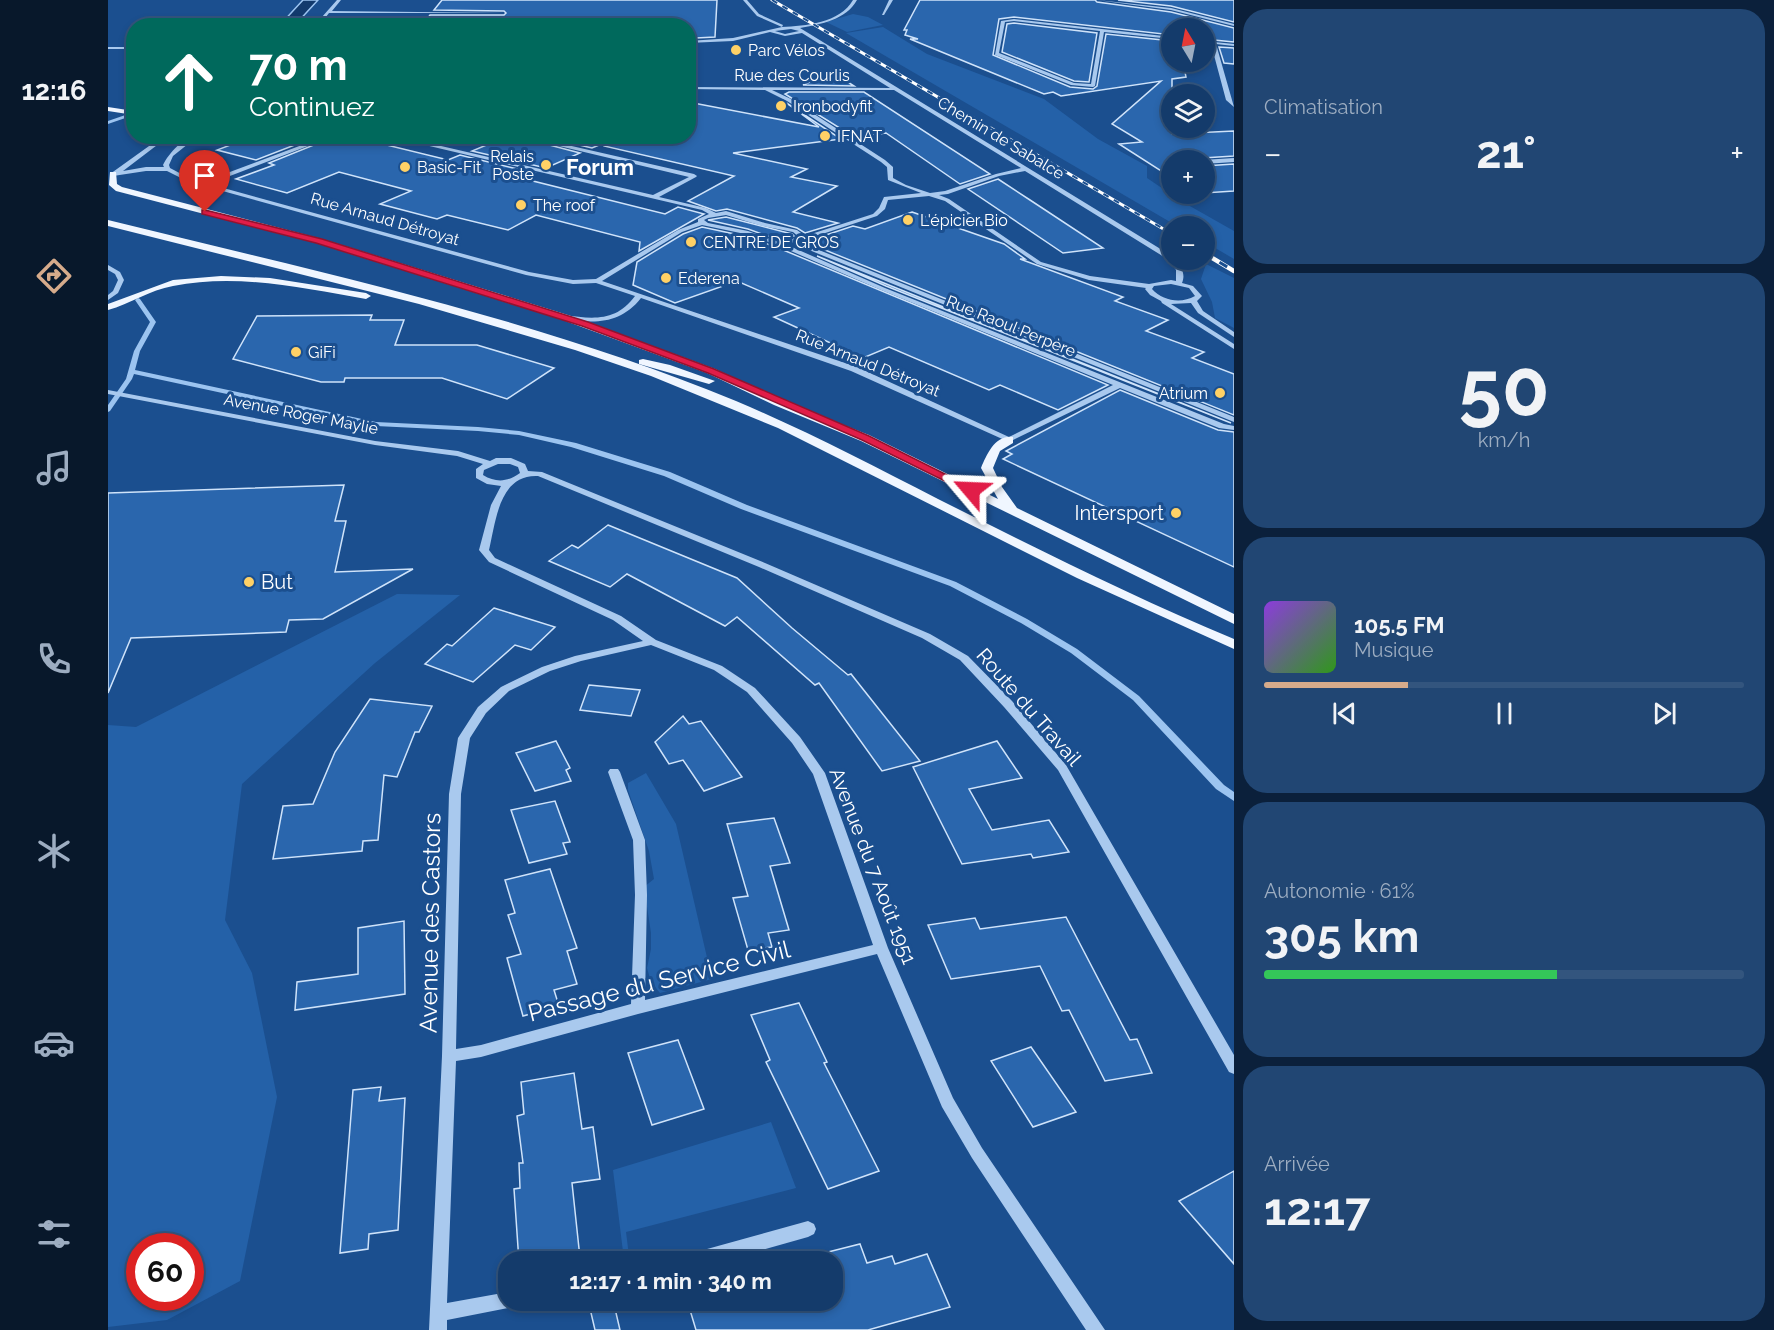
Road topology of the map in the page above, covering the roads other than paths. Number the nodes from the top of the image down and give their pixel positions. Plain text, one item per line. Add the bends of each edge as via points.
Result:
1 (339, 0) edge
2 (745, 0) edge
3 (855, 0) edge
4 (891, 0) edge
5 (1099, 0) edge
6 (1178, 6) dead end
7 (1171, 9) junction
8 (328, 12) junction
9 (502, 13) dead end
10 (883, 14) dead end
11 (323, 18) edge
12 (771, 22) junction
13 (1234, 25) edge
14 (788, 27) junction
15 (796, 28) junction
16 (773, 30) junction
17 (1102, 30) junction
18 (801, 32) junction
19 (782, 35) junction
20 (789, 35) junction
21 (1161, 37) edge
22 (816, 41) junction
23 (696, 43) edge
24 (1215, 43) edge
25 (696, 44) edge
26 (1234, 45) edge
27 (108, 48) edge
28 (126, 48) edge
29 (1215, 54) edge
30 (696, 88) edge
31 (767, 89) junction
32 (894, 89) junction
33 (1234, 106) edge
34 (156, 144) edge
35 (185, 144) edge
36 (310, 144) edge
37 (423, 144) edge
38 (554, 144) edge
39 (1234, 160) edge
40 (1215, 161) edge
41 (168, 169) junction
42 (1026, 169) junction
43 (111, 176) edge
44 (203, 184) junction
45 (888, 189) junction
46 (929, 194) junction
47 (653, 198) junction
48 (714, 214) junction
49 (108, 223) edge
50 (701, 223) junction
51 (803, 239) junction
52 (779, 244) junction
53 (1161, 253) edge
54 (108, 267) edge
55 (1180, 270) edge
56 (597, 281) junction
57 (1179, 283) junction
58 (1149, 286) junction
59 (640, 295) junction
60 (108, 298) edge
61 (1159, 298) junction
62 (1193, 300) junction
63 (108, 307) edge
64 (564, 317) junction
65 (490, 319) junction
66 (1234, 335) edge
67 (1234, 347) edge
68 (598, 354) junction
69 (1119, 385) junction
70 (108, 392) edge
71 (785, 405) junction
72 (1234, 420) edge
73 (1234, 428) edge
74 (1009, 440) junction
75 (489, 463) junction
76 (524, 473) junction
77 (509, 482) junction
78 (1013, 511) junction
79 (1234, 620) edge
80 (652, 642) junction
81 (1234, 644) edge
82 (614, 772) dead end
83 (881, 948) junction
84 (638, 1008) junction
85 (449, 1056) junction
86 (1234, 1068) edge
87 (808, 1229) dead end
88 (729, 1251) edge
89 (498, 1303) edge
90 (439, 1322) edge
91 (1096, 1330) edge

1 - 8 street
2 - 12 street via 758,15
3 - 15 street via 841,14
4 - 10 street
5 - 7 street
6 - 7 street
7 - 13 street
8 - 9 street
8 - 11 street
12 - 14 street
12 - 16 street
14 - 15 street
14 - 16 street
15 - 18 street, Chemin de Sabalce
16 - 19 street
16 - 23 street
17 - 17 street via 1007,20 1003,21 997,54 1073,84 1088,86 1094,83
17 - 21 street
18 - 20 street
18 - 22 street, Chemin de Sabalce
19 - 20 street
19 - 25 street via 726,44
20 - 22 street, Chemin de Sabalce
22 - 32 street, Chemin de Sabalce
24 - 26 street
27 - 28 street
29 - 33 street via 1228,100
30 - 31 street, Rue des Courlis
31 - 32 street, Rue des Courlis
31 - 45 street via 883,161 890,167
32 - 42 street, Chemin de Sabalce
34 - 43 street
35 - 41 street via 171,155
36 - 44 street
37 - 47 street, Rue Raoul Perpère
38 - 47 street via 694,176
39 - 40 street
41 - 43 street, Rue Arnaud Détroyat
41 - 44 street, Rue Arnaud Détroyat
42 - 46 street via 955,191
42 - 53 street, Chemin de Sabalce
43 - 64 main road via 118,189 319,241
44 - 56 street, Rue Arnaud Détroyat via 528,274 573,282
45 - 46 street
45 - 46 street
45 - 51 street via 882,209 875,215
46 - 58 street via 947,200 1039,263 1089,278
47 - 48 street, Rue Raoul Perpère
48 - 50 street via 701,218
48 - 51 street, Rue Raoul Perpère via 726,213 795,231
49 - 65 main road
50 - 52 street, Rue Raoul Perpère via 746,232
50 - 56 street via 680,231
51 - 52 street
51 - 72 street, Rue Raoul Perpère via 807,247 816,251
52 - 69 street, Rue Raoul Perpère
54 - 60 street via 121,280
55 - 57 street, Chemin de Sabalce
56 - 59 street, Rue Arnaud Détroyat
57 - 58 street
57 - 62 street via 1198,293
58 - 61 street via 1149,292
59 - 64 street via 630,310 614,317
59 - 74 street, Rue Arnaud Détroyat via 854,369
61 - 62 street via 1173,302
61 - 67 street
62 - 66 street via 1200,312
63 - 65 main road via 173,283 228,278 327,290
64 - 71 main road via 711,371
65 - 68 main road
68 - 71 main road via 666,367
68 - 81 main road via 731,403 1071,571
69 - 73 street, Rue Raoul Perpère
69 - 74 street
70 - 75 street, Avenue Roger Maylie via 375,443 458,454
71 - 78 main road via 865,438
74 - 78 main road via 995,449 987,468
75 - 76 street, Avenue Roger Maylie via 517,463
75 - 77 street via 480,469 479,476 494,483
76 - 77 street
76 - 86 street, Route du Travail via 539,474 762,565 926,636 964,657 1062,768
77 - 80 street, Avenue du 7 Août 1951 via 497,500 484,550 492,560 617,618
78 - 79 main road
80 - 83 street, Avenue du 7 Août 1951 via 718,668 751,690 796,740 819,773
80 - 85 street, Avenue des Castors via 628,645 546,669 505,689 482,710 464,738 455,794
82 - 84 street via 639,840
83 - 84 street, Passage du Service Civil
83 - 91 street, Avenue du 7 Août 1951 via 947,1102 976,1153
84 - 85 street, Passage du Service Civil via 481,1051
85 - 90 street, Avenue des Castors
87 - 88 street
89 - 90 street

